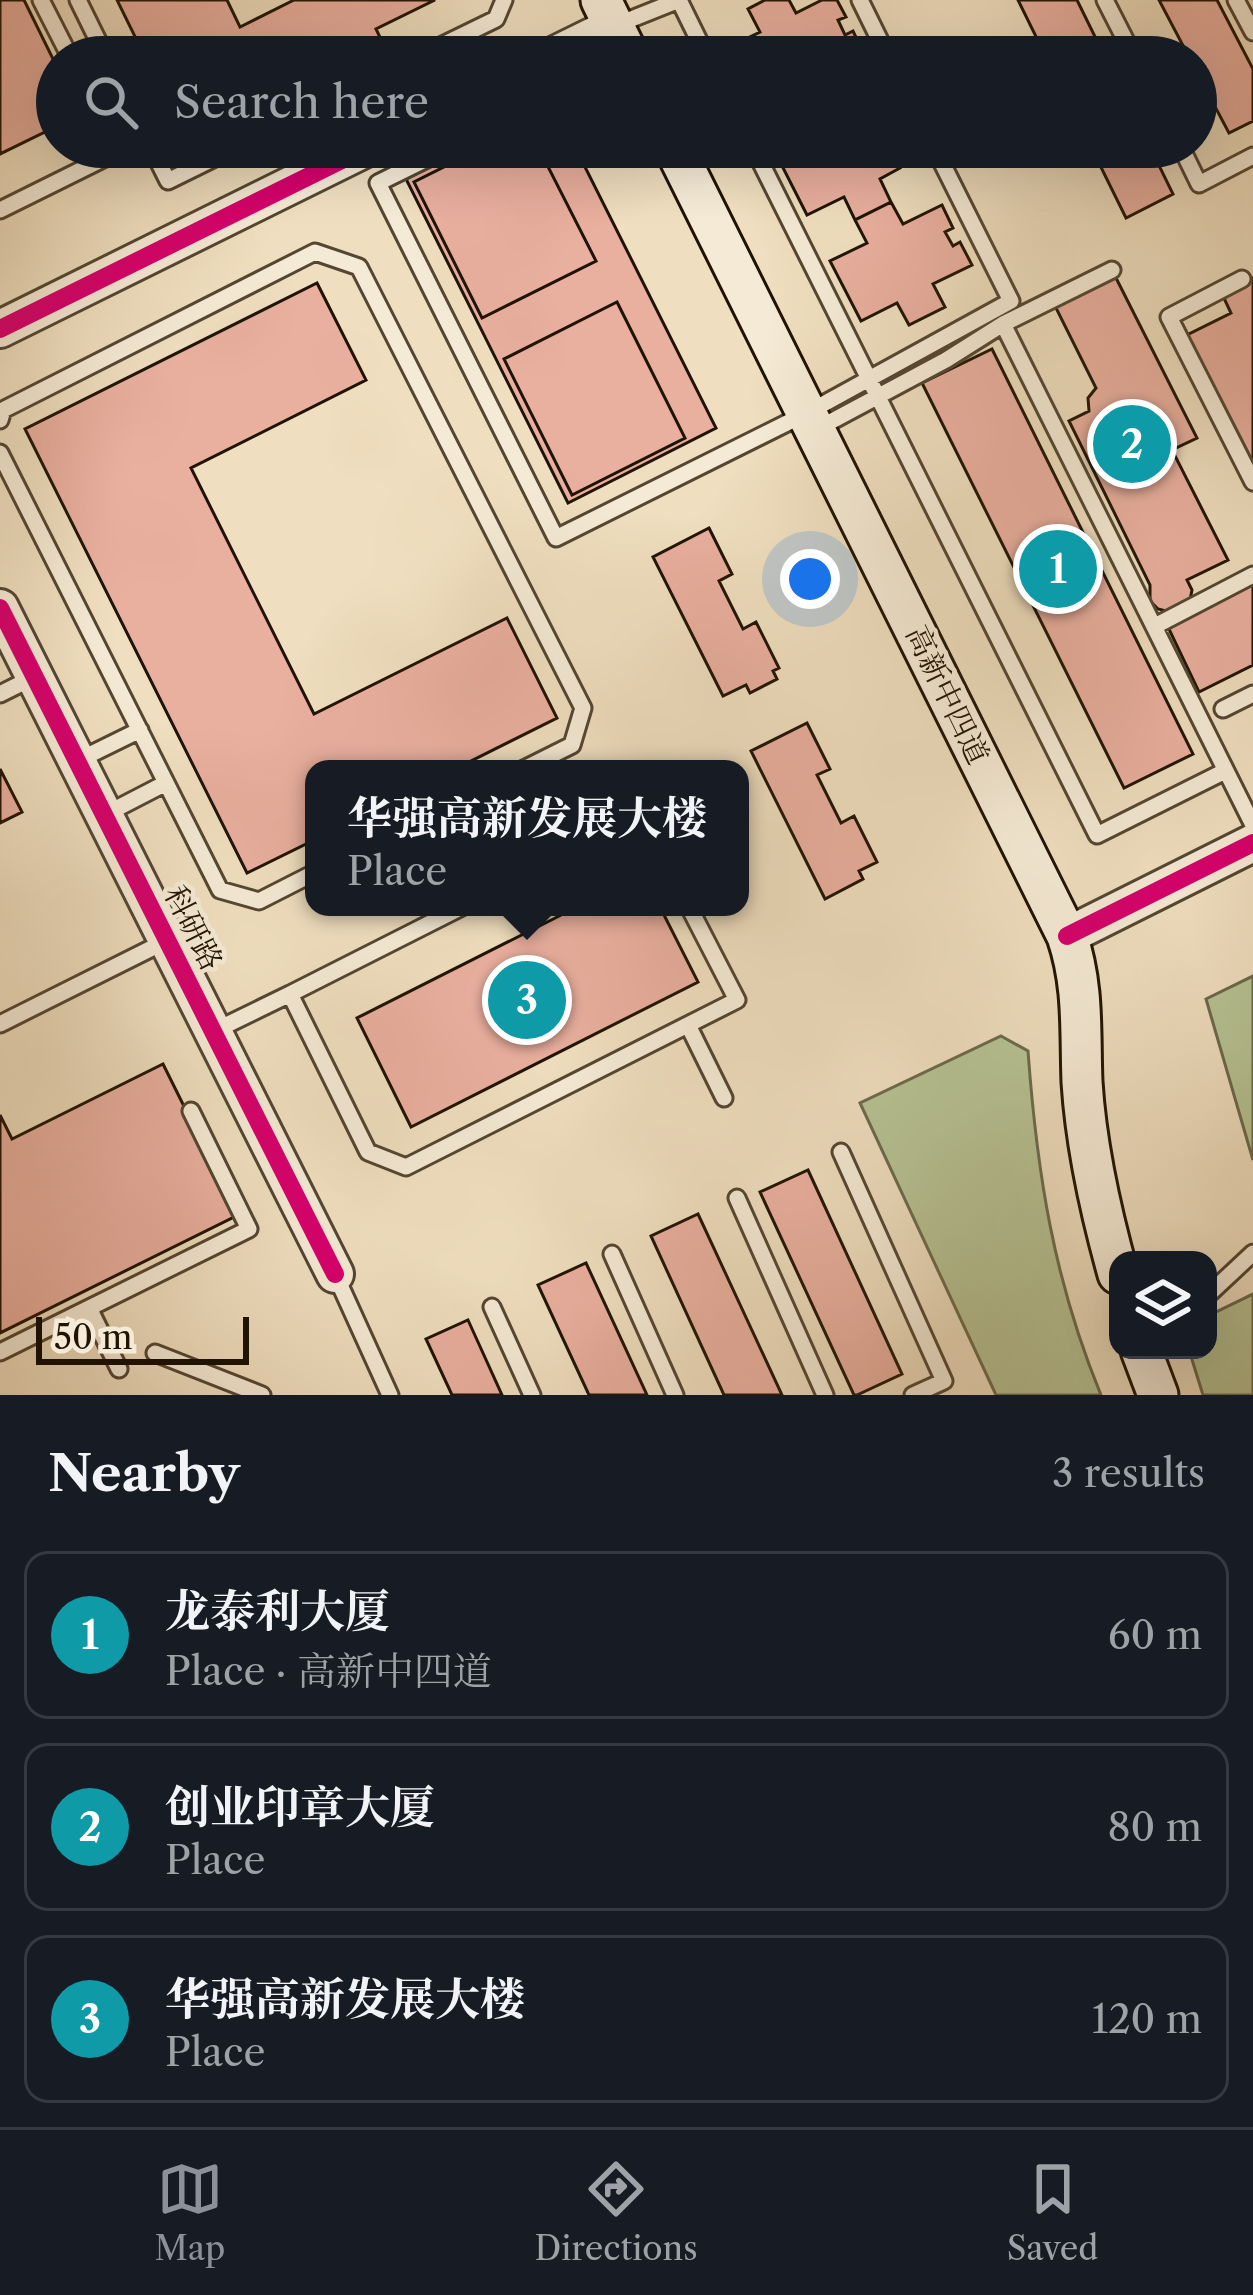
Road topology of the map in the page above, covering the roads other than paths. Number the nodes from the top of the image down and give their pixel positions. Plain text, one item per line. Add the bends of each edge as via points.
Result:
1 (41, 0) edge
2 (78, 0) edge
3 (504, 0) edge
4 (679, 0) edge
5 (860, 0) edge
6 (1105, 0) edge
7 (1237, 0) edge
8 (1253, 32) edge
9 (612, 35) edge
10 (59, 36) edge
11 (96, 36) edge
12 (461, 36) edge
13 (697, 36) edge
14 (878, 36) edge
15 (1123, 36) edge
16 (1253, 156) edge
17 (85, 168) edge
18 (162, 168) edge
19 (194, 168) edge
20 (326, 168) edge
21 (408, 168) edge
22 (684, 168) edge
23 (764, 168) edge
24 (944, 168) edge
25 (1191, 168) edge
26 (0, 210) edge
27 (1112, 270) dead end
28 (1242, 279) dead end
29 (1003, 325) junction
30 (0, 329) edge
31 (870, 379) junction
32 (878, 397) junction
33 (0, 420) edge
34 (811, 422) junction
35 (0, 453) edge
36 (1253, 482) edge
37 (1253, 575) edge
38 (0, 608) edge
39 (1155, 626) junction
40 (22, 666) junction
41 (0, 694) edge
42 (1253, 694) edge
43 (1223, 709) dead end
44 (140, 730) junction
45 (542, 760) edge
46 (76, 761) junction
47 (1226, 771) junction
48 (166, 783) junction
49 (103, 815) junction
50 (1253, 825) edge
51 (1253, 843) edge
52 (305, 878) edge
53 (444, 916) edge
54 (694, 916) edge
55 (1067, 936) junction
56 (166, 941) junction
57 (290, 994) junction
58 (0, 1024) edge
59 (688, 1024) junction
60 (212, 1032) junction
61 (724, 1098) dead end
62 (191, 1111) dead end
63 (842, 1152) dead end
64 (737, 1198) dead end
65 (1113, 1251) edge
66 (1253, 1253) edge
67 (612, 1254) dead end
68 (335, 1274) joint
69 (1217, 1287) edge
70 (492, 1306) dead end
71 (89, 1308) junction
72 (0, 1352) edge
73 (155, 1353) dead end
74 (1144, 1359) edge
75 (119, 1369) dead end
76 (249, 1393) edge
77 (390, 1395) edge
78 (532, 1395) edge
79 (675, 1395) edge
80 (825, 1395) edge
81 (913, 1395) edge
82 (1157, 1395) edge

1 - 10 lane
2 - 11 lane
3 - 12 lane via 496,19
4 - 9 lane
4 - 13 lane
5 - 14 lane
6 - 15 lane
7 - 8 lane
16 - 25 lane via 1199,184
17 - 26 lane
18 - 19 lane via 168,181
20 - 30 street
21 - 34 lane via 378,183 556,538
22 - 34 main road, 高新中四道
23 - 31 lane
24 - 31 lane via 1011,301
27 - 29 lane
28 - 36 lane via 1169,317
29 - 32 lane via 949,364
29 - 39 lane
31 - 32 lane
31 - 34 lane
32 - 34 lane
32 - 47 lane via 1097,835
33 - 45 lane via 3,410 315,252 358,266 583,708 572,745
34 - 55 main road, 高新中四道
35 - 44 lane
37 - 39 lane
38 - 40 street, 科研路
39 - 47 lane
40 - 41 lane
40 - 46 street, 科研路
42 - 43 lane
44 - 46 lane
44 - 48 lane
46 - 49 street, 科研路
47 - 50 lane
48 - 49 lane
48 - 52 lane via 220,890 259,901
49 - 56 street, 科研路
51 - 55 street
53 - 57 lane
54 - 59 lane via 737,1000
55 - 65 main road, 高新中四道 via 1081,992 1093,1165
56 - 58 lane
56 - 60 street, 科研路
57 - 59 lane via 368,1152 406,1167
57 - 60 lane
59 - 61 lane
60 - 68 street, 科研路
62 - 71 lane via 249,1229
63 - 81 lane via 944,1381
64 - 80 lane
66 - 69 lane
67 - 79 lane
68 - 77 lane
70 - 78 lane
71 - 72 lane
71 - 75 lane
73 - 76 lane
74 - 82 main road

